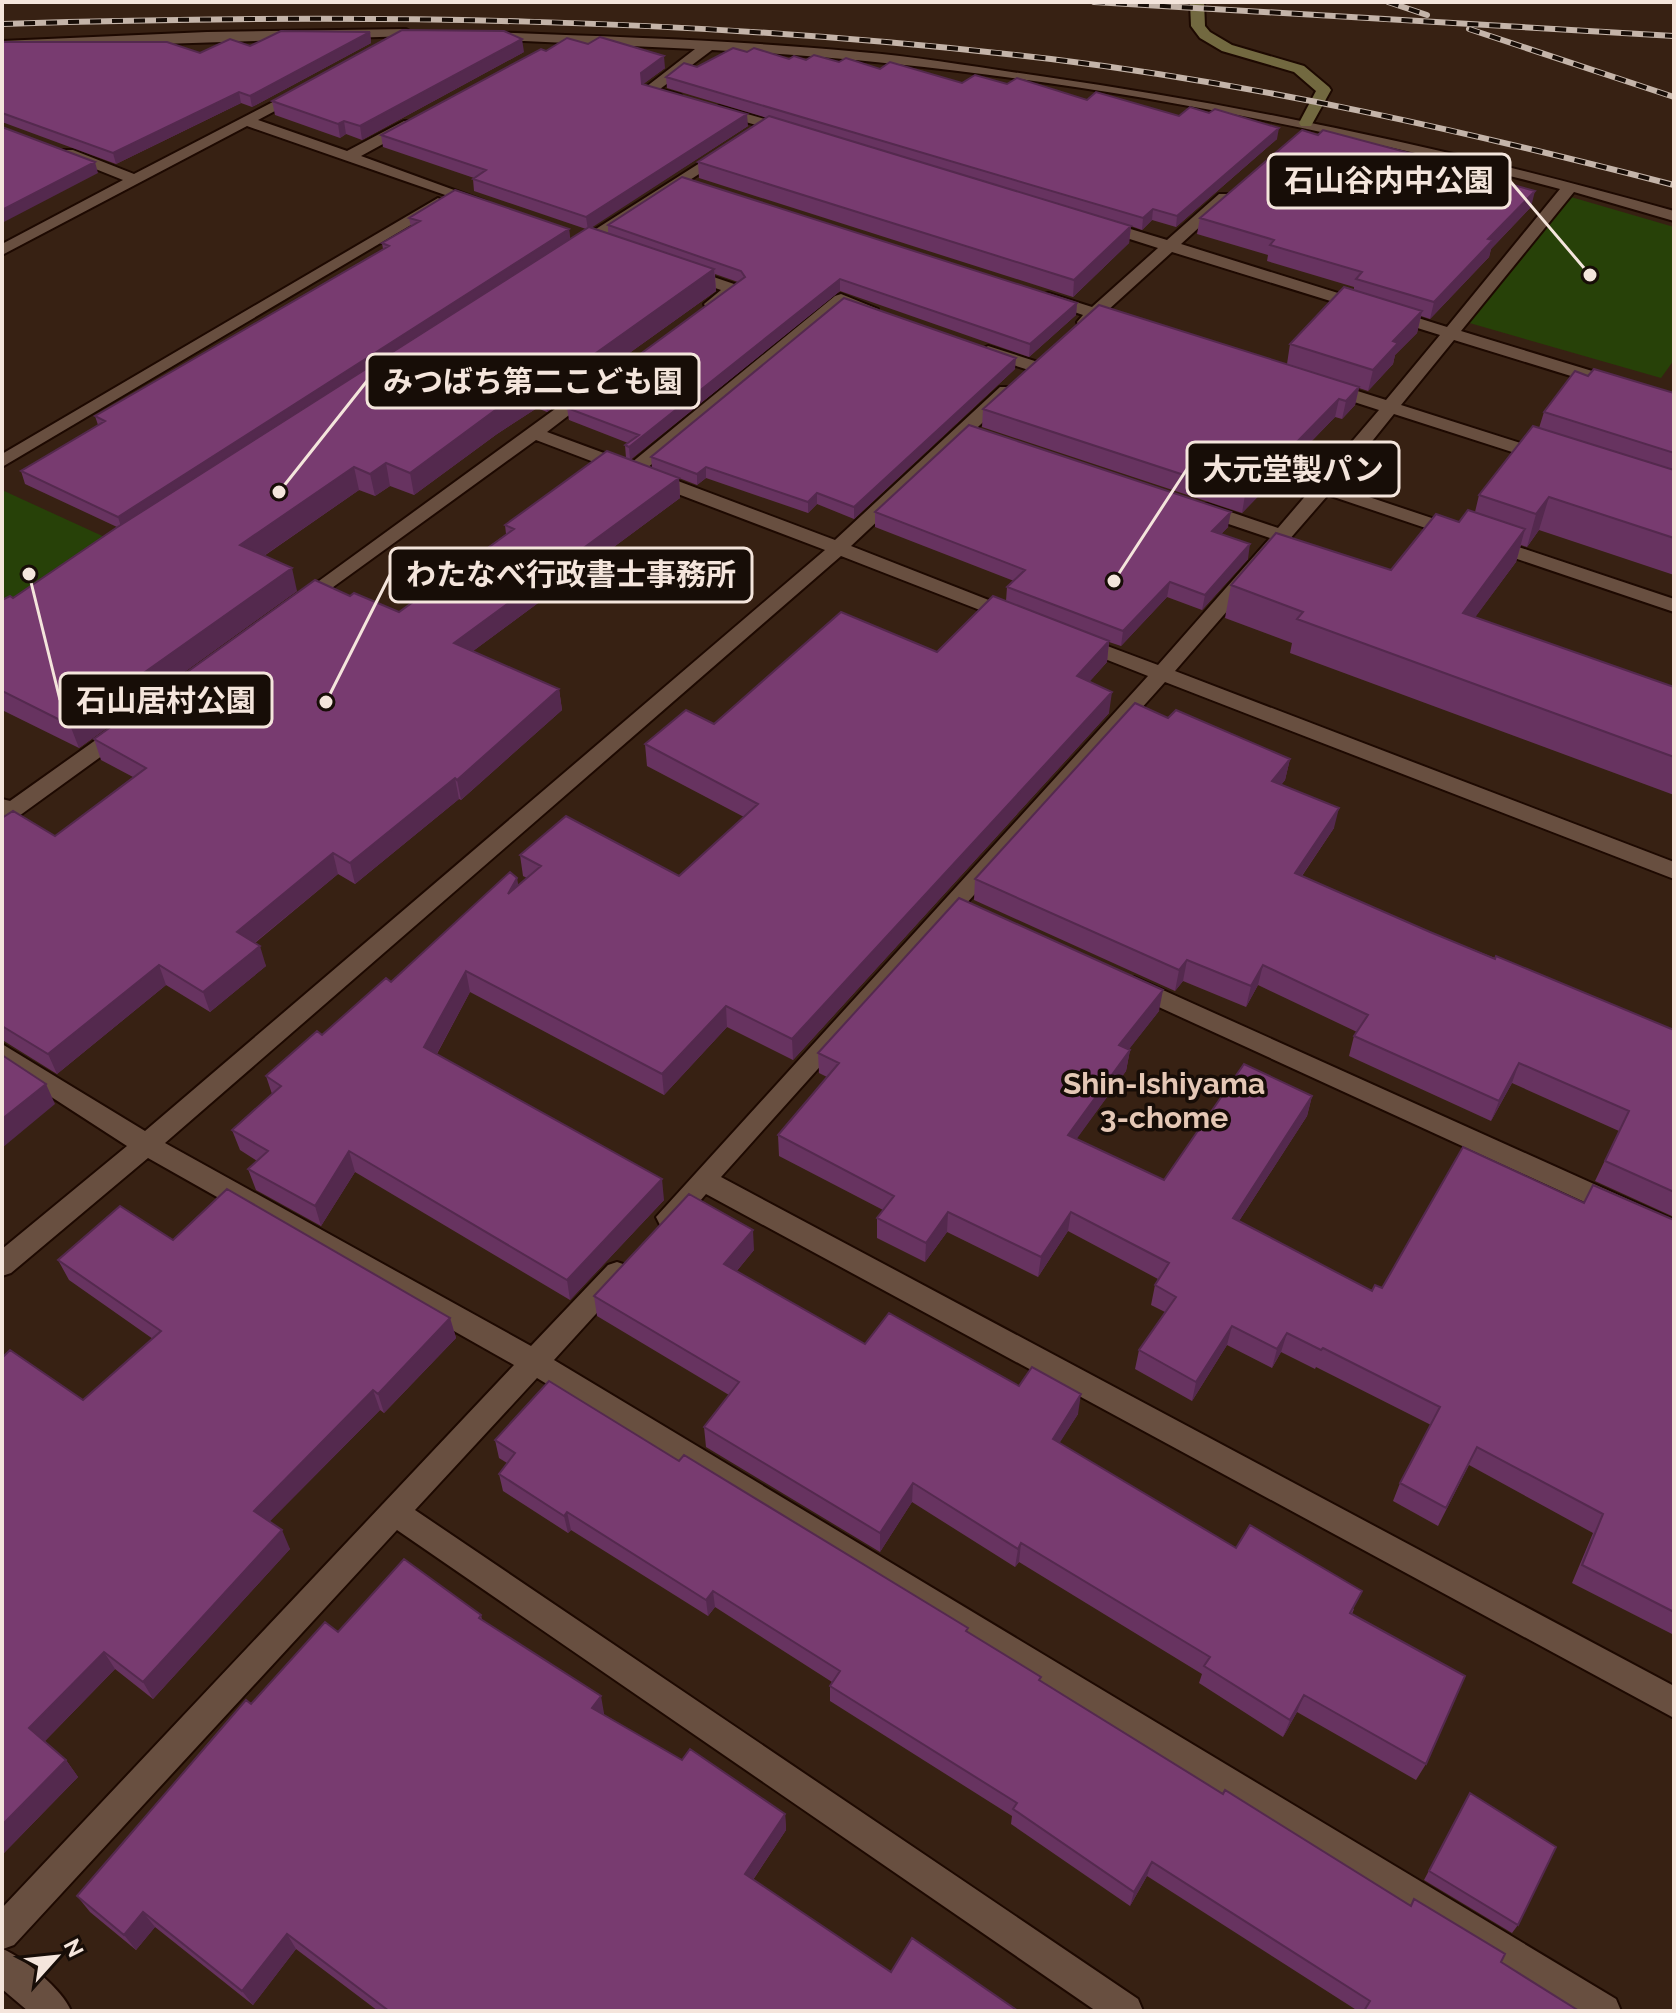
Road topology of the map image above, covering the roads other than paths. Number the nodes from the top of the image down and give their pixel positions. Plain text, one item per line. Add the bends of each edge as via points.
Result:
1 (1197, 2) edge
2 (464, 35) edge
3 (566, 39) junction
4 (711, 44) junction
5 (2, 45) edge
6 (381, 47) edge
7 (539, 53) edge
8 (320, 81) edge
9 (418, 119) edge
10 (247, 121) junction
11 (767, 124) junction
12 (1301, 130) junction
13 (812, 137) edge
14 (56, 149) edge
15 (351, 155) junction
16 (137, 180) junction
17 (1238, 186) edge
18 (1570, 187) junction
19 (453, 193) junction
20 (498, 208) edge
21 (1674, 216) edge
22 (1079, 218) edge
23 (1168, 245) junction
24 (2, 250) edge
25 (562, 256) edge
26 (661, 264) edge
27 (1036, 294) edge
28 (1095, 313) junction
29 (696, 315) edge
30 (886, 315) edge
31 (1139, 327) edge
32 (1075, 331) edge
33 (1447, 334) junction
34 (975, 346) edge
35 (609, 378) edge
36 (1315, 383) edge
37 (1629, 388) edge
38 (1388, 407) junction
39 (963, 429) junction
40 (534, 433) junction
41 (993, 439) edge
42 (2, 462) edge
43 (1569, 465) edge
44 (633, 471) junction
45 (1324, 488) junction
46 (1174, 500) edge
47 (1280, 535) junction
48 (838, 548) junction
49 (1674, 606) edge
50 (279, 617) edge
51 (1029, 622) edge
52 (1058, 634) edge
53 (1161, 674) junction
54 (139, 719) edge
55 (2, 806) edge
56 (1674, 871) edge
57 (952, 903) junction
58 (981, 916) edge
59 (1111, 975) edge
60 (2, 1053) edge
61 (146, 1145) junction
62 (703, 1180) junction
63 (1674, 1232) edge
64 (650, 1237) edge
65 (629, 1260) edge
66 (2, 1265) edge
67 (534, 1362) junction
68 (393, 1511) junction
69 (1674, 1703) edge
70 (2, 1933) edge
71 (2, 1966) edge
72 (54, 2011) edge
73 (1126, 2011) edge
74 (1604, 2011) edge

1 - 12 street via 1198,26 1205,35 1227,48 1277,61 1314,79 1324,90
2 - 3 street
3 - 4 street
3 - 7 street
4 - 11 street via 649,90
4 - 12 street via 910,62 1195,102
5 - 6 street via 413,33
8 - 10 street
9 - 15 street
10 - 15 street
10 - 16 street
11 - 13 street
11 - 25 street via 687,183
12 - 18 street
14 - 16 street
15 - 19 street
16 - 24 street
17 - 23 street
18 - 21 street
18 - 33 street
19 - 20 street
19 - 42 street
22 - 23 street
23 - 28 street
23 - 33 street
26 - 29 street via 734,289
27 - 28 street
28 - 31 street
28 - 32 street
30 - 44 street via 841,299
33 - 37 street
33 - 38 street
34 - 39 street via 1040,363
35 - 40 street
36 - 38 street
38 - 43 street
38 - 45 street
39 - 41 street
39 - 48 street
40 - 44 street
40 - 50 street
44 - 48 street
45 - 47 street
45 - 49 street
46 - 47 street
47 - 53 street
48 - 51 street
48 - 61 street
52 - 53 street
53 - 56 street
53 - 57 street
54 - 55 street via 11,811
57 - 58 street
57 - 62 street
59 - 63 street
60 - 61 street
61 - 66 street
61 - 67 street
62 - 64 street
62 - 69 street
65 - 67 street
67 - 68 street
67 - 74 street
68 - 70 street
68 - 73 street
71 - 72 street

